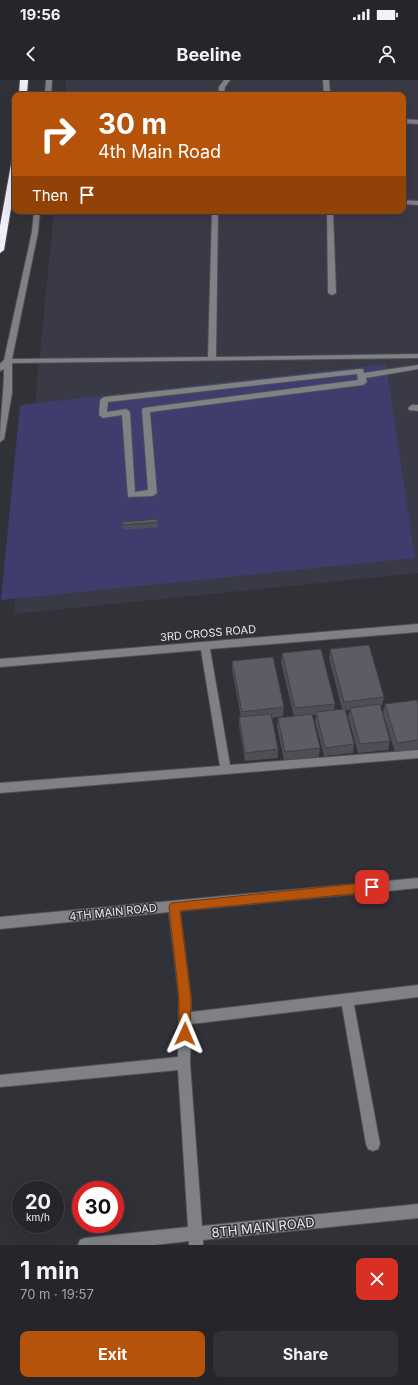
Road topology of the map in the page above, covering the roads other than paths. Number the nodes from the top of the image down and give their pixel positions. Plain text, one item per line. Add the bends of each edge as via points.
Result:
1 (24, 80) edge
2 (49, 80) edge
3 (227, 80) edge
4 (326, 80) edge
5 (22, 92) edge
6 (48, 92) edge
7 (221, 92) edge
8 (327, 92) edge
9 (406, 121) edge
10 (418, 122) edge
11 (12, 179) edge
12 (406, 202) edge
13 (418, 203) edge
14 (37, 214) edge
15 (215, 214) edge
16 (330, 214) edge
17 (0, 250) edge
18 (332, 293) dead end
19 (418, 356) edge
20 (212, 359) junction
21 (8, 361) junction
22 (418, 367) edge
23 (0, 369) edge
24 (361, 376) junction
25 (0, 439) edge
26 (418, 628) edge
27 (205, 646) junction
28 (0, 663) edge
29 (418, 754) edge
30 (226, 770) junction
31 (0, 788) edge
32 (418, 883) edge
33 (174, 906) junction
34 (0, 923) edge
35 (418, 991) edge
36 (347, 1000) junction
37 (185, 1019) junction
38 (184, 1063) junction
39 (0, 1081) edge
40 (372, 1144) dead end
41 (418, 1211) edge
42 (196, 1240) edge
43 (85, 1245) edge

1 - 5 highway
2 - 6 street
3 - 7 street
4 - 8 street
9 - 10 street
11 - 17 highway
12 - 13 street
14 - 21 street
15 - 20 street
16 - 18 street
19 - 20 street
20 - 21 street
21 - 23 street
21 - 25 street via 8,393
22 - 24 street
24 - 24 street via 363,382 146,410 153,492 131,495 126,412 103,415 104,400 360,371
26 - 27 street, 3RD CROSS ROAD
27 - 28 street, 3RD CROSS ROAD
27 - 30 street
29 - 30 street
30 - 31 street
32 - 33 street, 4TH MAIN ROAD
33 - 34 street, 4TH MAIN ROAD
33 - 37 street via 185,998
35 - 36 street
36 - 37 street
36 - 40 street
37 - 38 street
38 - 39 street
38 - 42 street
41 - 42 street, 8TH MAIN ROAD
42 - 43 street, 8TH MAIN ROAD

